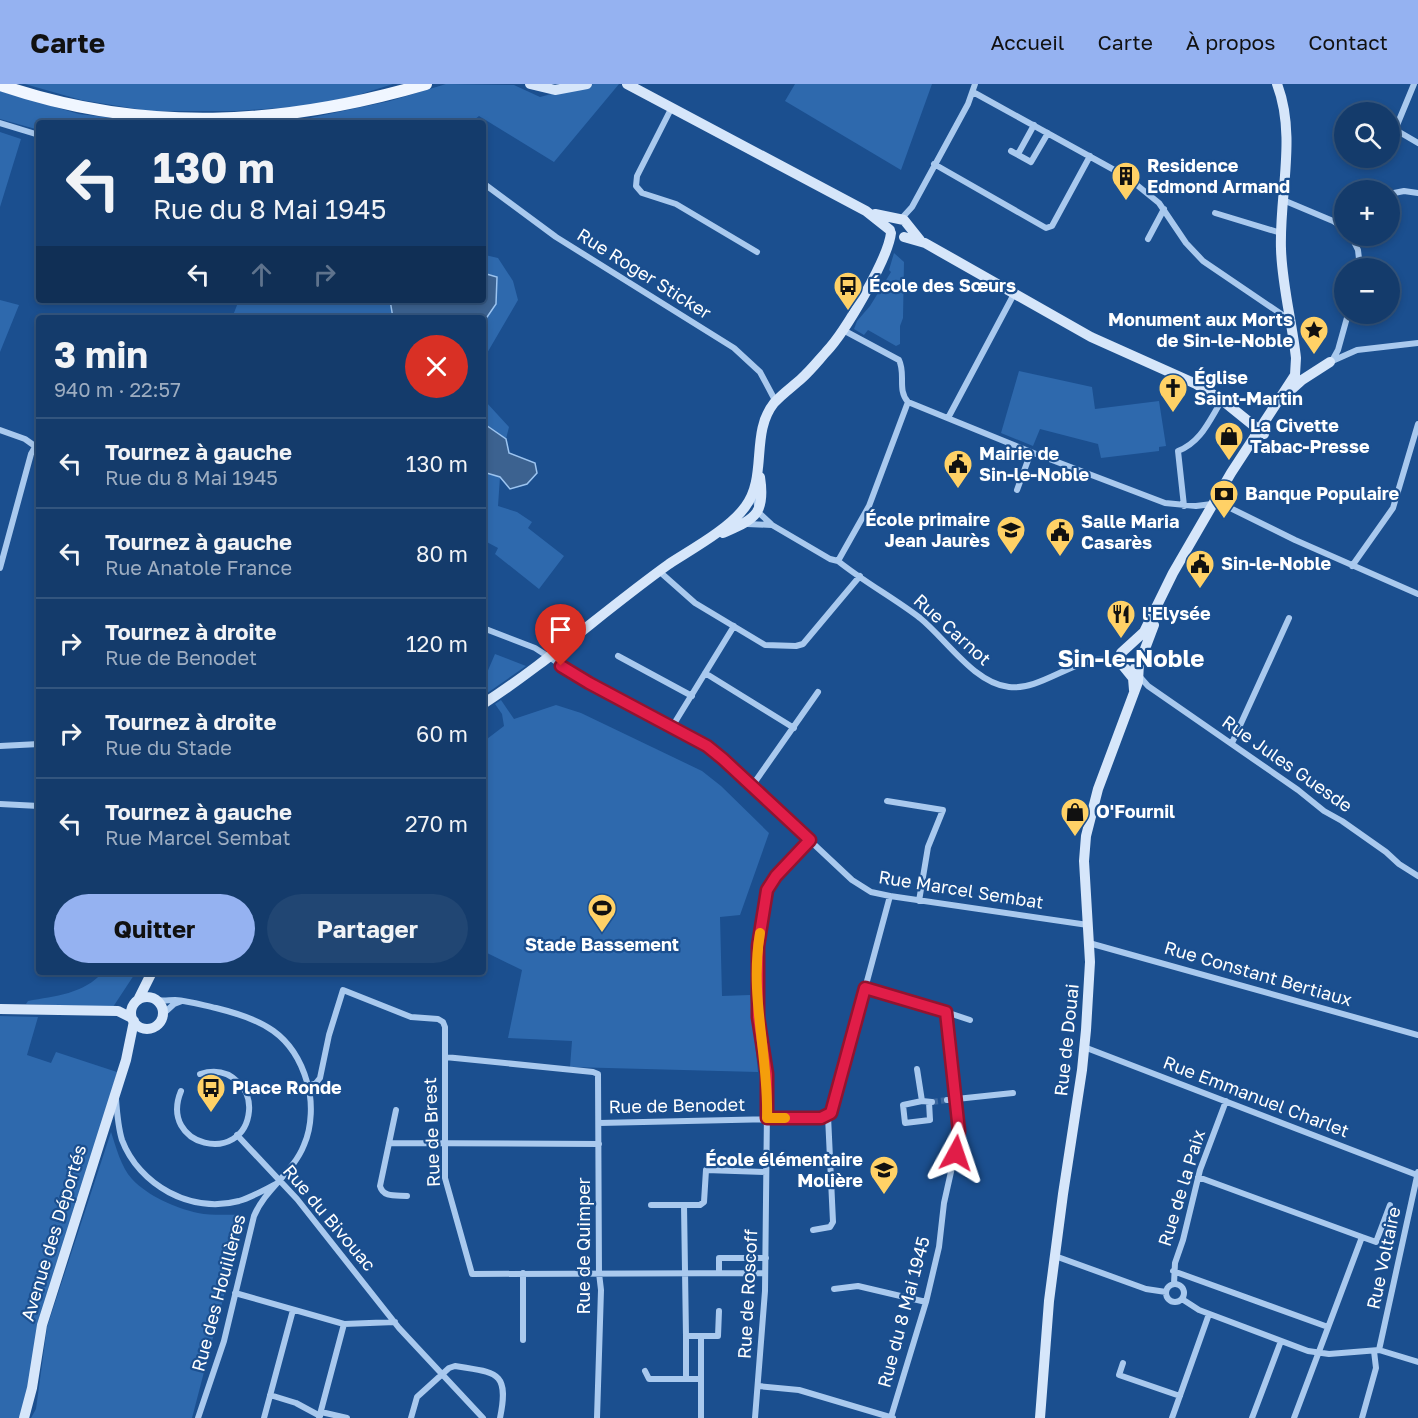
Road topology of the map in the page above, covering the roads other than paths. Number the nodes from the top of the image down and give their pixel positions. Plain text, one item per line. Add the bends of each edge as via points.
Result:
1 (405, 84) edge
2 (426, 84) edge
3 (530, 84) edge
4 (587, 84) edge
5 (627, 84) edge
6 (975, 84) edge
7 (1277, 84) edge
8 (1414, 84) edge
9 (0, 85) edge
10 (546, 87) edge
11 (973, 92) junction
12 (363, 100) junction
13 (672, 108) junction
14 (1400, 112) edge
15 (0, 123) edge
16 (1034, 125) junction
17 (1048, 133) junction
18 (1400, 133) edge
19 (36, 134) edge
20 (1418, 143) edge
21 (1090, 156) junction
22 (934, 164) junction
23 (486, 185) edge
24 (1400, 192) edge
25 (1418, 193) edge
26 (1283, 200) junction
27 (1164, 208) junction
28 (866, 212) junction
29 (1215, 213) dead end
30 (902, 221) junction
31 (1334, 222) edge
32 (1281, 233) junction
33 (897, 235) junction
34 (1148, 238) dead end
35 (925, 243) junction
36 (757, 252) dead end
37 (1014, 294) junction
38 (1291, 321) junction
39 (1345, 324) edge
40 (843, 330) junction
41 (1341, 339) junction
42 (1418, 343) edge
43 (1358, 350) junction
44 (1296, 358) junction
45 (1330, 362) junction
46 (1316, 371) junction
47 (1222, 400) junction
48 (776, 402) junction
49 (908, 402) junction
50 (948, 418) junction
51 (1418, 424) edge
52 (0, 430) edge
53 (1261, 432) junction
54 (36, 447) edge
55 (36, 449) edge
56 (1031, 452) junction
57 (758, 468) junction
58 (755, 489) junction
59 (1017, 490) dead end
60 (1216, 504) junction
61 (1184, 506) junction
62 (758, 512) junction
63 (741, 525) junction
64 (772, 525) junction
65 (703, 542) junction
66 (838, 561) junction
67 (1352, 566) junction
68 (0, 568) edge
69 (660, 572) junction
70 (860, 576) junction
71 (1418, 594) edge
72 (1289, 618) dead end
73 (734, 626) junction
74 (486, 629) edge
75 (1126, 648) junction
76 (618, 656) dead end
77 (549, 657) junction
78 (1140, 662) junction
79 (1124, 666) junction
80 (705, 673) junction
81 (1140, 677) junction
82 (818, 692) dead end
83 (1132, 695) junction
84 (692, 696) junction
85 (486, 702) edge
86 (672, 727) junction
87 (794, 728) junction
88 (1232, 743) junction
89 (36, 744) edge
90 (0, 746) edge
91 (752, 786) junction
92 (886, 801) dead end
93 (0, 804) edge
94 (36, 806) edge
95 (810, 840) junction
96 (1418, 876) edge
97 (890, 896) junction
98 (919, 901) junction
99 (1088, 925) junction
100 (1089, 943) junction
101 (150, 975) edge
102 (156, 975) edge
103 (865, 988) junction
104 (156, 1000) junction
105 (137, 1001) junction
106 (182, 1001) junction
107 (0, 1009) edge
108 (91, 1011) junction
109 (946, 1012) junction
110 (163, 1014) junction
111 (133, 1019) junction
112 (970, 1020) dead end
113 (149, 1028) junction
114 (1418, 1035) edge
115 (1084, 1047) junction
116 (445, 1057) junction
117 (126, 1060) junction
118 (917, 1069) dead end
119 (200, 1074) dead end
120 (308, 1086) junction
121 (181, 1091) dead end
122 (116, 1092) junction
123 (1012, 1093) dead end
124 (956, 1099) junction
125 (946, 1100) tunnel mouth
126 (922, 1101) junction
127 (1226, 1101) junction
128 (396, 1110) dead end
129 (828, 1116) junction
130 (767, 1118) junction
131 (599, 1123) junction
132 (237, 1135) junction
133 (389, 1143) junction
134 (445, 1143) junction
135 (600, 1144) junction
136 (766, 1172) junction
137 (1418, 1173) edge
138 (1198, 1177) junction
139 (279, 1182) junction
140 (407, 1196) dead end
141 (651, 1205) dead end
142 (684, 1205) junction
143 (1390, 1205) dead end
144 (813, 1230) dead end
145 (1362, 1237) junction
146 (1055, 1256) junction
147 (766, 1258) junction
148 (1173, 1271) junction
149 (599, 1273) junction
150 (684, 1273) junction
151 (718, 1273) junction
152 (764, 1273) junction
153 (523, 1274) junction
154 (1174, 1284) junction
155 (834, 1289) dead end
156 (236, 1293) junction
157 (1166, 1293) junction
158 (1182, 1299) junction
159 (926, 1302) junction
160 (293, 1310) junction
161 (719, 1311) dead end
162 (1209, 1314) junction
163 (395, 1322) junction
164 (344, 1324) junction
165 (1328, 1327) junction
166 (686, 1336) junction
167 (700, 1336) junction
168 (523, 1340) dead end
169 (1281, 1341) junction
170 (1377, 1350) junction
171 (1318, 1353) junction
172 (1418, 1362) edge
173 (1123, 1363) dead end
174 (645, 1371) dead end
175 (442, 1374) junction
176 (686, 1379) junction
177 (700, 1379) junction
178 (758, 1386) junction
179 (270, 1395) junction
180 (1180, 1396) junction
181 (320, 1415) edge
182 (24, 1418) edge
183 (198, 1418) edge
184 (264, 1418) edge
185 (347, 1418) edge
186 (411, 1418) edge
187 (483, 1418) edge
188 (500, 1418) edge
189 (597, 1418) edge
190 (700, 1418) edge
191 (755, 1418) edge
192 (892, 1418) edge
193 (1042, 1418) edge
194 (1172, 1418) edge
195 (1252, 1418) edge
196 (1294, 1418) edge
197 (1362, 1418) edge

1 - 12 main road
2 - 12 main road
3 - 10 street
4 - 10 street via 564,90
5 - 13 street
6 - 11 street
7 - 26 street via 1285,123
8 - 14 street
9 - 12 main road via 87,108 175,119 266,117
11 - 16 street
11 - 22 street
13 - 28 street
13 - 36 street via 637,176 638,189 676,204
15 - 19 street
16 - 17 street
16 - 17 street via 1014,152 1031,162
17 - 21 street
18 - 20 street
21 - 22 street via 1052,226 1043,227
21 - 27 street via 1127,177
22 - 30 street
23 - 48 street, Rue Roger Sticker via 556,237 734,348 759,372
24 - 25 street
26 - 31 street
26 - 32 street
27 - 34 street
27 - 38 street via 1186,243 1203,261
28 - 30 street
28 - 33 street
29 - 32 street
30 - 33 street via 891,224
30 - 33 street via 908,233
30 - 35 street
32 - 38 street via 1282,270
33 - 35 street
33 - 40 street
35 - 37 street
37 - 47 street via 1090,337 1196,384
37 - 50 street
38 - 44 street
39 - 41 street
40 - 48 street via 809,371
40 - 49 street via 899,360 902,390
41 - 43 street via 1347,348
41 - 45 street
42 - 43 street
43 - 45 street
44 - 46 street via 1302,367
44 - 53 street via 1293,380
45 - 46 street
46 - 53 street via 1297,384
47 - 53 street
47 - 61 street via 1192,445 1178,451
48 - 57 street via 761,435
49 - 50 street
49 - 66 street via 872,500
50 - 56 street
51 - 67 street via 1394,508
52 - 54 street
53 - 60 street
55 - 68 street via 31,454
56 - 59 street
56 - 61 street via 1160,502
57 - 58 street
57 - 62 street via 762,498
58 - 62 street
58 - 65 street via 740,513
60 - 61 street
60 - 67 street
60 - 75 street via 1173,573 1146,628
60 - 78 street via 1160,612
62 - 63 street
62 - 64 street, Rue Carnot
63 - 64 street
63 - 65 street
64 - 66 street, Rue Carnot
65 - 69 street
66 - 70 street, Rue Carnot
67 - 71 street
69 - 73 street via 695,603
69 - 77 street
70 - 73 street via 800,645 768,646
70 - 79 street, Rue Carnot via 915,615 977,673 998,685 1029,686 1096,660 1112,660
72 - 88 street
73 - 80 street
74 - 77 street, Rue Marcel Sembat
75 - 78 street via 1138,651
75 - 79 street via 1120,656
76 - 84 street
77 - 85 street
77 - 86 street, Rue Marcel Sembat
78 - 79 street via 1133,669
78 - 81 street, Rue de Douai
79 - 83 street via 1134,680
80 - 84 street
80 - 87 street
81 - 83 street, Rue de Douai
81 - 88 street, Rue Jules Guesde
82 - 87 street
83 - 99 street, Rue de Douai via 1087,830 1084,861
84 - 86 street
86 - 91 street, Rue Marcel Sembat via 707,746
87 - 91 street
88 - 96 street, Rue Jules Guesde
89 - 90 street
91 - 95 street, Rue Marcel Sembat
92 - 98 street via 943,810 928,847
93 - 94 street
95 - 97 street, Rue Marcel Sembat via 857,884
95 - 130 street, Rue de Roscoff via 767,890 758,946 758,1017 767,1074
97 - 98 street, Rue Marcel Sembat
97 - 103 street
98 - 99 street, Rue Marcel Sembat
99 - 100 street, Rue de Douai
100 - 114 street, Rue Constant Bertiaux
100 - 115 street, Rue de Douai
101 - 105 street
102 - 104 street
103 - 109 street
103 - 129 street
104 - 105 street via 146,997
104 - 106 street
104 - 110 street
105 - 108 street
105 - 111 street via 132,1009
106 - 110 street
106 - 120 street via 245,1016 266,1026 293,1051
107 - 108 street
108 - 111 street via 120,1012
109 - 112 street
109 - 124 street, Rue du 8 Mai 1945
110 - 113 street via 158,1024
111 - 113 street via 140,1027
111 - 117 street, Avenue des Déportés
113 - 117 street, Avenue des Déportés
115 - 127 street, Rue Emmanuel Charlet
115 - 146 street, Rue de Douai
116 - 120 street, Rue de Brest via 443,1022 411,1017 343,990 320,1078
116 - 131 street, Rue de Quimper via 598,1074
116 - 134 street, Rue de Brest
117 - 122 street, Avenue des Déportés
118 - 126 street
119 - 132 street via 225,1073 244,1089 249,1113
120 - 139 street via 307,1138
121 - 132 street via 178,1117 193,1138 219,1144
122 - 139 street via 118,1124 126,1147 141,1170 164,1190 193,1202 221,1204 245,1199
122 - 182 street, Avenue des Déportés via 42,1325
123 - 124 street
124 - 125 street
124 - 159 street, Rue du 8 Mai 1945 via 959,1136
126 - 126 street via 930,1102 930,1120 907,1124 903,1105
127 - 137 street, Rue Emmanuel Charlet
127 - 138 street, Rue de la Paix
128 - 133 street
129 - 130 street, Rue de Benodet
129 - 144 street via 834,1220 830,1227
130 - 131 street, Rue de Benodet
130 - 136 street, Rue de Roscoff
131 - 135 street, Rue de Quimper
132 - 139 street, Rue du Bivouac
133 - 134 street
133 - 140 street via 381,1189 386,1195
134 - 135 street
134 - 153 street, Rue de Brest via 446,1182 472,1274
135 - 149 street, Rue de Quimper
136 - 142 street via 706,1170 704,1202
136 - 147 street, Rue de Roscoff
137 - 170 street, Rue Voltaire
138 - 145 street
138 - 148 street, Rue de la Paix
139 - 156 street, Rue des Houillères via 262,1200 254,1216
139 - 163 street, Rue du Bivouac via 297,1199
141 - 142 street
142 - 150 street
143 - 145 street via 1376,1242
145 - 165 street
146 - 157 street
146 - 193 street, Rue de Douai
147 - 151 street via 718,1258
147 - 152 street, Rue de Roscoff
148 - 154 street, Rue de la Paix
148 - 165 street
149 - 150 street
149 - 153 street
149 - 189 street, Rue de Quimper
150 - 151 street
150 - 166 street
151 - 152 street
152 - 178 street, Rue de Roscoff
153 - 168 street
154 - 157 street
154 - 158 street via 1183,1288
155 - 159 street via 858,1286
156 - 160 street
156 - 183 street, Rue des Houillères via 219,1361
157 - 158 street via 1173,1302
158 - 162 street
159 - 192 street, Rue du 8 Mai 1945
160 - 164 street
160 - 179 street
161 - 167 street via 718,1336
162 - 169 street
162 - 180 street
163 - 164 street
163 - 175 street, Rue du Bivouac
164 - 181 street
165 - 171 street
166 - 167 street
166 - 176 street
167 - 177 street
169 - 171 street
169 - 195 street
170 - 171 street
170 - 172 street
170 - 197 street, Rue Voltaire
171 - 196 street
173 - 180 street via 1119,1375
174 - 176 street via 648,1379
175 - 186 street via 417,1397
175 - 187 street, Rue du Bivouac
175 - 188 street via 455,1366 497,1376 502,1385
176 - 177 street
177 - 190 street
178 - 191 street, Rue de Roscoff
178 - 192 street via 799,1390
179 - 181 street
179 - 184 street
180 - 194 street
181 - 185 street

